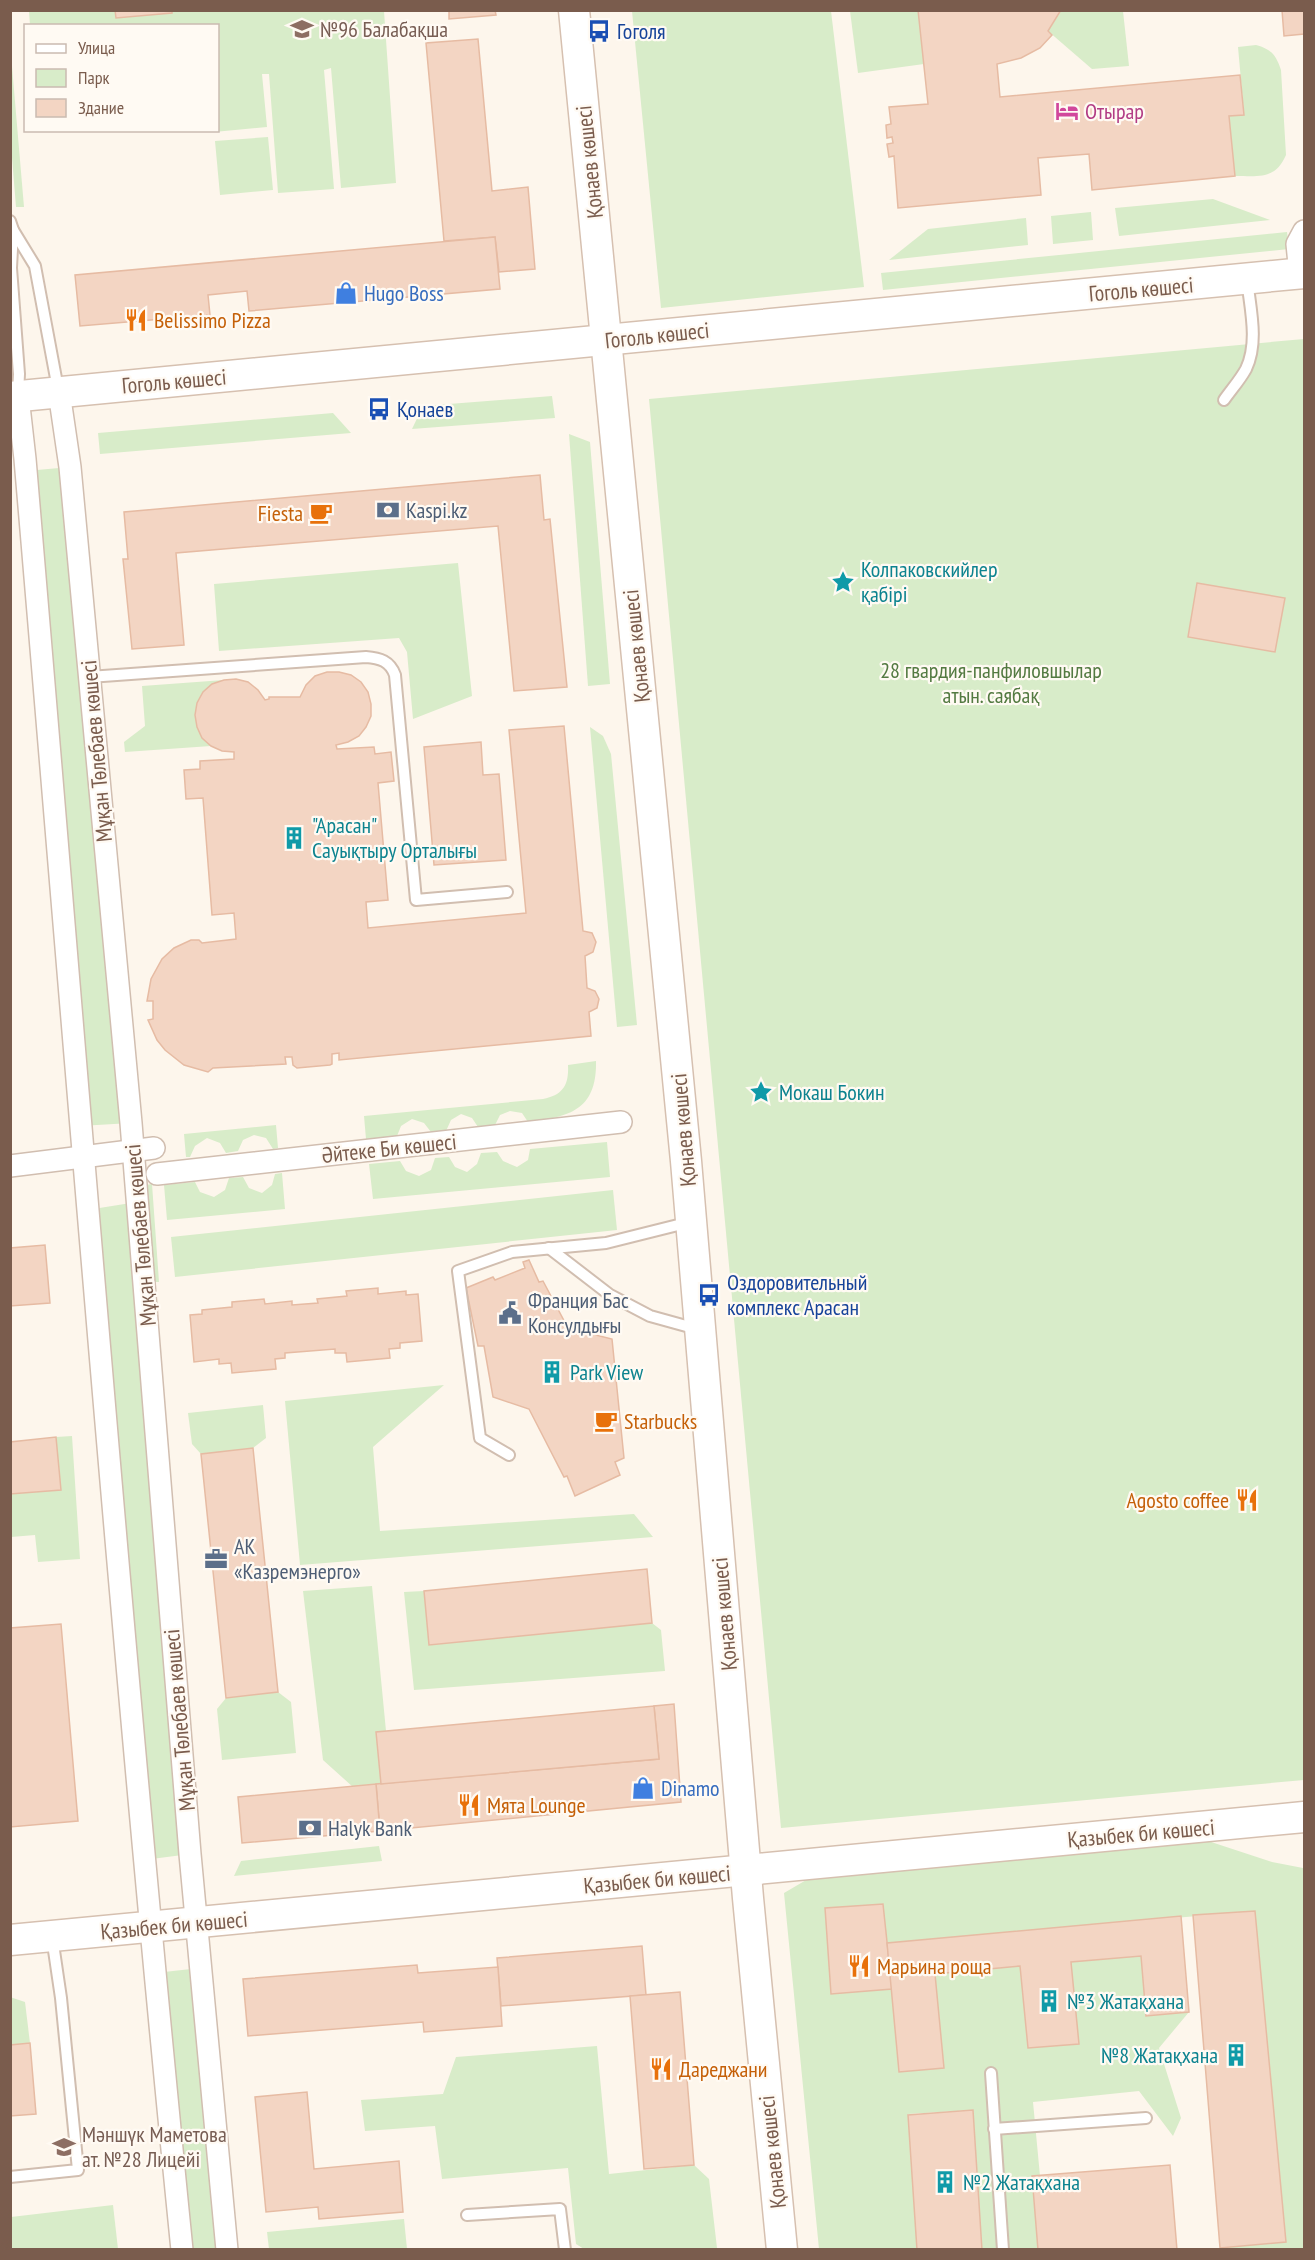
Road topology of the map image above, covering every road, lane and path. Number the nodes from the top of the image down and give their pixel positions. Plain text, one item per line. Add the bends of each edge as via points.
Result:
1 (574, 10) edge
2 (12, 225) edge
3 (1305, 231) edge
4 (1302, 273) edge
5 (1247, 279) junction
6 (607, 340) junction
7 (59, 392) junction
8 (14, 397) edge
9 (1224, 400) dead end
10 (89, 677) junction
11 (507, 892) dead end
12 (621, 1122) dead end
13 (154, 1148) dead end
14 (133, 1149) junction
15 (83, 1158) junction
16 (10, 1166) edge
17 (157, 1174) dead end
18 (692, 1222) junction
19 (549, 1248) junction
20 (701, 1330) junction
21 (509, 1455) dead end
22 (1305, 1817) edge
23 (746, 1870) junction
24 (196, 1922) junction
25 (150, 1927) junction
26 (52, 1936) junction
27 (10, 1940) edge
28 (991, 2073) dead end
29 (1146, 2118) dead end
30 (994, 2129) junction
31 (10, 2177) edge
32 (467, 2216) dead end
33 (183, 2250) edge
34 (227, 2250) edge
35 (565, 2250) edge
36 (782, 2250) edge
37 (1003, 2250) edge

1 - 6 street, Қонаев көшесі
2 - 7 lane, Мұқан Төлебаев көшесі via 35,266
2 - 8 lane, Мұқан Төлебаев көшесі via 11,268 19,374
3 - 4 street via 1297,244
4 - 5 street, Гоголь көшесі
5 - 6 street, Гоголь көшесі
5 - 9 lane via 1251,355 1246,370
6 - 7 street, Гоголь көшесі
6 - 18 street, Қонаев көшесі
7 - 8 street, Гоголь көшесі
7 - 10 street, Мұқан Төлебаев көшесі via 70,466
8 - 15 street, Мұқан Төлебаев көшесі via 25,459
10 - 11 lane via 366,657 386,662 395,675 416,900
10 - 14 street, Мұқан Төлебаев көшесі
12 - 17 street, Әйтеке Би көшесі
13 - 14 street
14 - 15 street
14 - 24 street, Мұқан Төлебаев көшесі
15 - 16 street
15 - 25 street, Мұқан Төлебаев көшесі
18 - 19 lane via 606,1243
18 - 20 street, Қонаев көшесі
19 - 20 lane via 610,1295 650,1316
19 - 21 lane via 512,1252 458,1271 480,1438
20 - 23 street, Қонаев көшесі
22 - 23 street, Қазыбек би көшесі
23 - 24 street, Қазыбек би көшесі
23 - 36 street, Қонаев көшесі
24 - 25 street, Қазыбек би көшесі
24 - 34 street, Мұқан Төлебаев көшесі
25 - 26 street, Қазыбек би көшесі
25 - 33 street, Мұқан Төлебаев көшесі
26 - 27 street, Қазыбек би көшесі
26 - 31 lane via 78,2170
28 - 30 lane
29 - 30 lane
30 - 37 lane
32 - 35 lane via 560,2209

